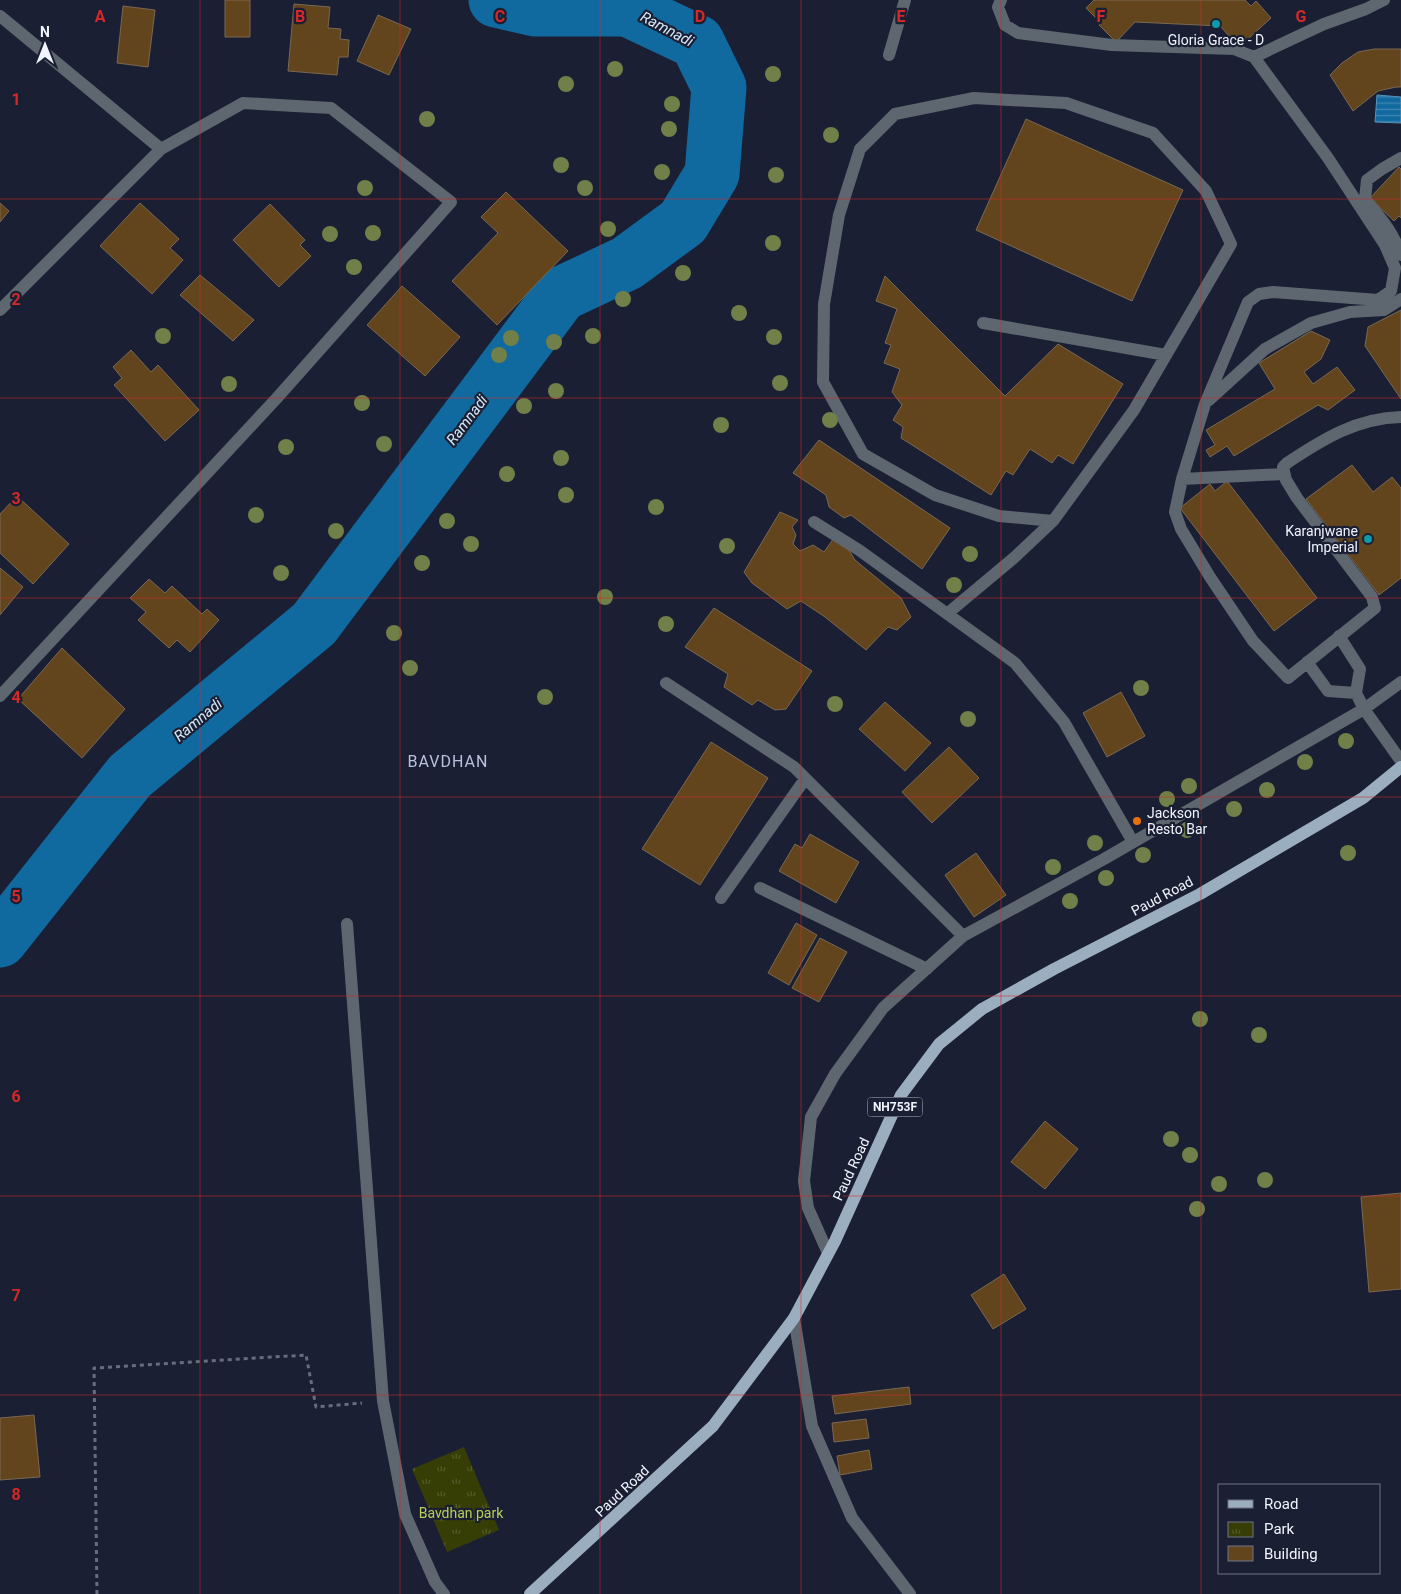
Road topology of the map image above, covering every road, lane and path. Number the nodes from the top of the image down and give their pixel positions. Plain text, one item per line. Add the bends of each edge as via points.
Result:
1 (905, 0) edge
2 (1001, 0) edge
3 (1384, 0) edge
4 (0, 16) edge
5 (889, 55) dead end
6 (1254, 57) junction
7 (160, 149) junction
8 (1401, 158) edge
9 (1401, 255) edge
10 (1401, 299) edge
11 (0, 310) edge
12 (983, 323) dead end
13 (1166, 355) junction
14 (1205, 404) junction
15 (1399, 418) edge
16 (1284, 474) junction
17 (1182, 479) junction
18 (1053, 521) junction
19 (814, 522) dead end
20 (948, 613) junction
21 (1339, 636) junction
22 (1307, 662) junction
23 (1401, 682) edge
24 (666, 683) dead end
25 (1356, 693) junction
26 (0, 696) edge
27 (1364, 709) junction
28 (1401, 761) edge
29 (1401, 767) edge
30 (805, 779) junction
31 (1133, 842) junction
32 (760, 888) dead end
33 (721, 898) dead end
34 (347, 924) dead end
35 (963, 936) junction
36 (927, 969) junction
37 (828, 1253) junction
38 (794, 1318) junction
39 (383, 1401) junction
40 (97, 1594) edge
41 (444, 1594) edge
42 (530, 1594) edge
43 (910, 1594) edge

1 - 5 street
2 - 6 street via 998,7 1005,25 1018,33 1112,45 1234,49
3 - 6 street
4 - 7 street
6 - 14 street via 1328,158 1385,245 1396,268 1391,291 1378,300 1273,292 1259,294 1248,302
7 - 11 street
7 - 26 street via 243,103 331,108 451,202 276,399
8 - 9 street via 1367,180 1365,199 1393,236
10 - 14 street via 1384,310 1350,312 1311,322 1265,349
12 - 13 street
13 - 18 street via 1134,410
13 - 18 street via 1231,244 1206,191 1153,132 1066,103 974,98 895,114 860,149 839,215 824,304 823,382 863,454 935,495 999,516
14 - 17 street
15 - 16 street via 1352,426 1287,462 1283,467
16 - 17 street
16 - 21 street via 1296,498 1372,597 1374,608
17 - 22 street via 1175,512 1181,529 1253,641 1288,678
18 - 20 street
19 - 20 street
20 - 31 street via 1015,663 1064,722
21 - 22 street
21 - 25 street via 1360,669
22 - 25 street via 1328,691
23 - 27 street
24 - 30 street via 794,768
25 - 27 street
27 - 28 street
27 - 31 street
29 - 37 main road, Paud Road / NH753F via 1363,798 1200,894 982,1009 939,1044 901,1095
30 - 33 street
30 - 35 street
31 - 35 street
32 - 36 street
34 - 39 street
35 - 36 street
36 - 37 street via 883,1008 834,1074 811,1117 804,1181 808,1208
37 - 38 main road, Paud Road / NH753F
38 - 42 main road, Paud Road / NH753F via 713,1426
38 - 43 street via 812,1426 852,1518
39 - 40 path via 316,1407 306,1355 94,1368
39 - 41 street via 405,1514 435,1582

